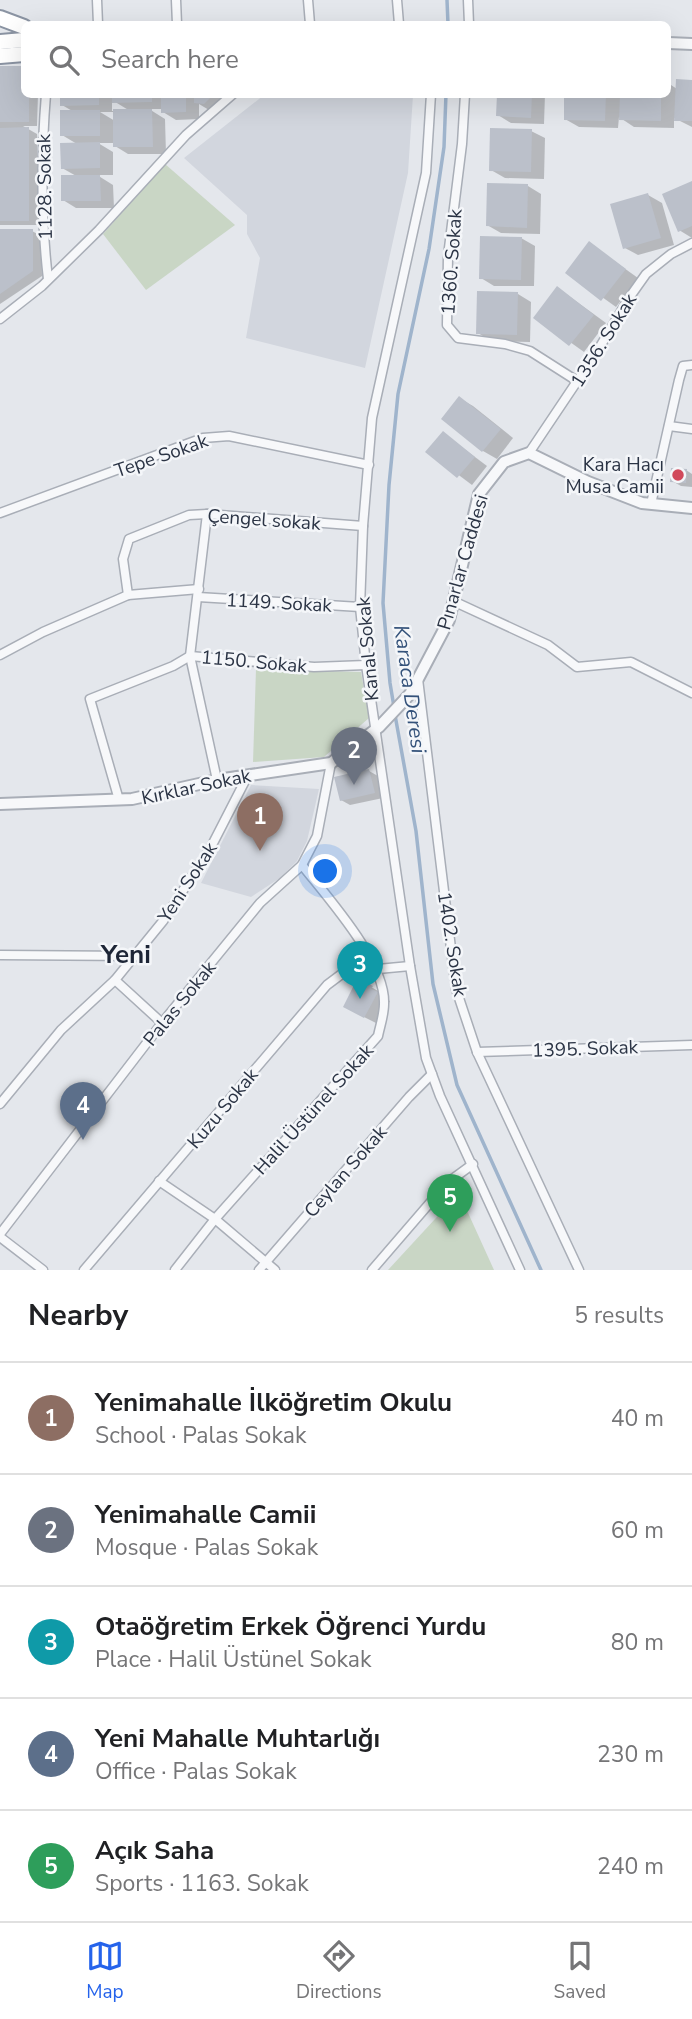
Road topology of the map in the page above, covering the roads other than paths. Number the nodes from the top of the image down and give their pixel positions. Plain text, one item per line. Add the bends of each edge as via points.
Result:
1 (97, 0) edge
2 (176, 0) edge
3 (308, 0) edge
4 (397, 0) edge
5 (468, 0) edge
6 (0, 18) edge
7 (97, 21) edge
8 (177, 21) edge
9 (310, 21) edge
10 (399, 21) edge
11 (469, 21) edge
12 (0, 27) edge
13 (21, 28) edge
14 (21, 29) edge
15 (21, 40) edge
16 (0, 42) edge
17 (671, 43) edge
18 (692, 44) edge
19 (21, 54) edge
20 (0, 56) edge
21 (46, 98) edge
22 (228, 98) edge
23 (431, 98) edge
24 (465, 98) edge
25 (692, 243) edge
26 (48, 279) junction
27 (0, 320) edge
28 (688, 365) edge
29 (577, 381) junction
30 (669, 426) junction
31 (692, 429) edge
32 (529, 453) junction
33 (369, 465) junction
34 (652, 504) junction
35 (692, 508) edge
36 (0, 513) edge
37 (207, 514) junction
38 (363, 526) junction
39 (198, 593) junction
40 (128, 595) junction
41 (453, 601) junction
42 (360, 607) junction
43 (0, 655) edge
44 (190, 656) junction
45 (366, 665) junction
46 (418, 679) junction
47 (692, 693) edge
48 (377, 729) junction
49 (331, 763) junction
50 (248, 775) junction
51 (217, 779) junction
52 (119, 800) junction
53 (0, 804) edge
54 (302, 865) junction
55 (367, 954) junction
56 (0, 955) edge
57 (135, 956) junction
58 (410, 966) junction
59 (378, 969) junction
60 (115, 980) junction
61 (162, 1023) junction
62 (692, 1045) edge
63 (477, 1052) junction
64 (432, 1074) junction
65 (0, 1104) edge
66 (473, 1164) junction
67 (159, 1181) junction
68 (215, 1219) junction
69 (0, 1235) edge
70 (262, 1266) edge
71 (43, 1270) edge
72 (84, 1270) edge
73 (176, 1270) edge
74 (275, 1270) edge
75 (372, 1270) edge
76 (520, 1270) edge
77 (579, 1270) edge

1 - 7 street
2 - 8 street
3 - 9 street
4 - 10 street
5 - 11 street
6 - 13 highway
12 - 14 highway
15 - 16 highway
17 - 18 street
19 - 20 highway
21 - 26 street, 1128. Sokak via 44,238
22 - 26 street via 186,135
23 - 33 street, Kanal Sokak via 426,173 372,418
24 - 29 street, 1360. Sokak via 448,256 447,325 458,338 530,351
25 - 29 street, 1356. Sokak via 646,274
26 - 27 street
28 - 30 street
29 - 32 street, 1356. Sokak
30 - 31 street
30 - 34 street
32 - 34 street via 588,482
32 - 41 street, Pınarlar Caddesi via 504,462 479,494
33 - 36 street, Tepe Sokak via 229,436 203,438
33 - 38 street, Kanal Sokak
34 - 35 street
37 - 38 street, Çengel sokak
37 - 39 street
37 - 40 street, Çengel sokak via 189,515 128,539 123,559
38 - 42 street, Kanal Sokak
39 - 40 street
39 - 42 street, 1149. Sokak
39 - 44 street
40 - 43 street
41 - 46 street, Pınarlar Caddesi via 449,621
41 - 47 street via 548,645 577,667 631,662
42 - 45 street, Kanal Sokak
44 - 45 street, 1150. Sokak via 314,667
44 - 51 street
44 - 52 street, 1150. Sokak via 90,699
45 - 48 street, Kanal Sokak
46 - 48 street, Pınarlar Caddesi
46 - 63 street, 1402. Sokak via 456,989
48 - 49 street, Kırklar Sokak
48 - 58 street, Kanal Sokak
49 - 50 street, Kırklar Sokak
49 - 54 street, Palas Sokak via 317,836
50 - 51 street, Kırklar Sokak
50 - 57 street, Yeni Sokak via 210,849
51 - 52 street, Kırklar Sokak
52 - 53 street, Kırklar Sokak
54 - 55 street, Halil Üstünel Sokak
54 - 61 street, Palas Sokak via 260,903
55 - 59 street, Halil Üstünel Sokak
55 - 67 street, Kuzu Sokak via 327,985
56 - 57 street
57 - 60 street, Yeni Sokak
58 - 59 street
58 - 64 street, Kanal Sokak
59 - 68 street, Halil Üstünel Sokak via 384,1003 378,1037
60 - 61 street
60 - 65 street, Yeni Sokak via 61,1030
61 - 69 street, Palas Sokak
62 - 63 street, 1395. Sokak
63 - 77 street, 1402. Sokak
64 - 66 street, Kanal Sokak
64 - 70 street, Ceylan Sokak
66 - 75 street via 447,1183
66 - 76 street, Kanal Sokak
67 - 68 street
67 - 72 street, Kuzu Sokak
68 - 70 street
68 - 73 street, Halil Üstünel Sokak
69 - 71 street
70 - 74 street

